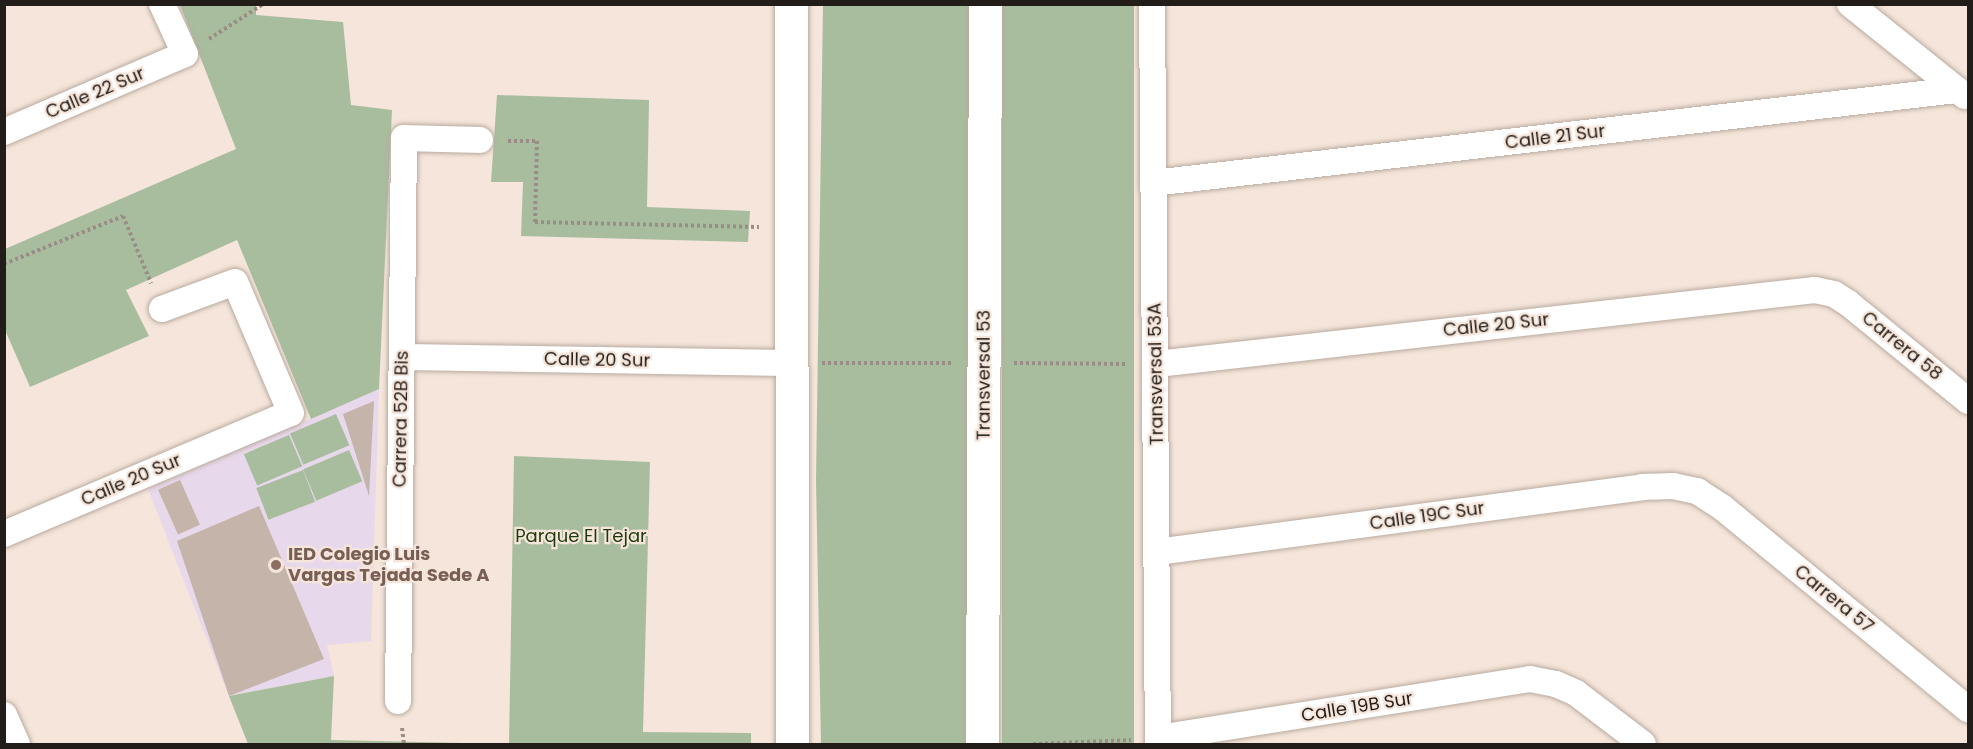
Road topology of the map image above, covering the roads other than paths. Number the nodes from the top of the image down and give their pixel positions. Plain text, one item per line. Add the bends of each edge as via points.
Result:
1 (162, 4) edge
2 (791, 4) edge
3 (985, 4) edge
4 (1152, 4) edge
5 (1850, 4) edge
6 (1963, 94) edge
7 (4, 132) edge
8 (480, 140) road end
9 (1153, 183) junction
10 (1834, 294) joint
11 (162, 309) road end
12 (402, 357) junction
13 (791, 363) junction
14 (1157, 364) junction
15 (1968, 401) edge
16 (1697, 490) joint
17 (4, 534) edge
18 (1157, 552) junction
19 (398, 701) dead end
20 (1968, 709) edge
21 (4, 715) edge
22 (1158, 741) edge
23 (17, 744) edge
24 (792, 744) edge
25 (982, 744) edge
26 (1643, 744) edge

1 - 7 street, Calle 22 Sur via 185,54
2 - 13 street
3 - 25 street, Transversal 53
4 - 9 street, Transversal 53A
5 - 6 street
6 - 9 street, Calle 21 Sur
8 - 12 street, Carrera 52B Bis via 405,138
9 - 14 street, Transversal 53A
10 - 14 street, Calle 20 Sur via 1792,291
10 - 15 street, Carrera 58
11 - 17 street, Calle 20 Sur via 235,282 291,412
12 - 13 street, Calle 20 Sur
12 - 19 street, Carrera 52B Bis
13 - 24 street
14 - 18 street, Transversal 53A
16 - 18 street, Calle 19C Sur via 1642,487
16 - 20 street, Carrera 57
18 - 22 street, Transversal 53A
21 - 23 street
22 - 26 street, Calle 19B Sur via 1530,679 1576,693

